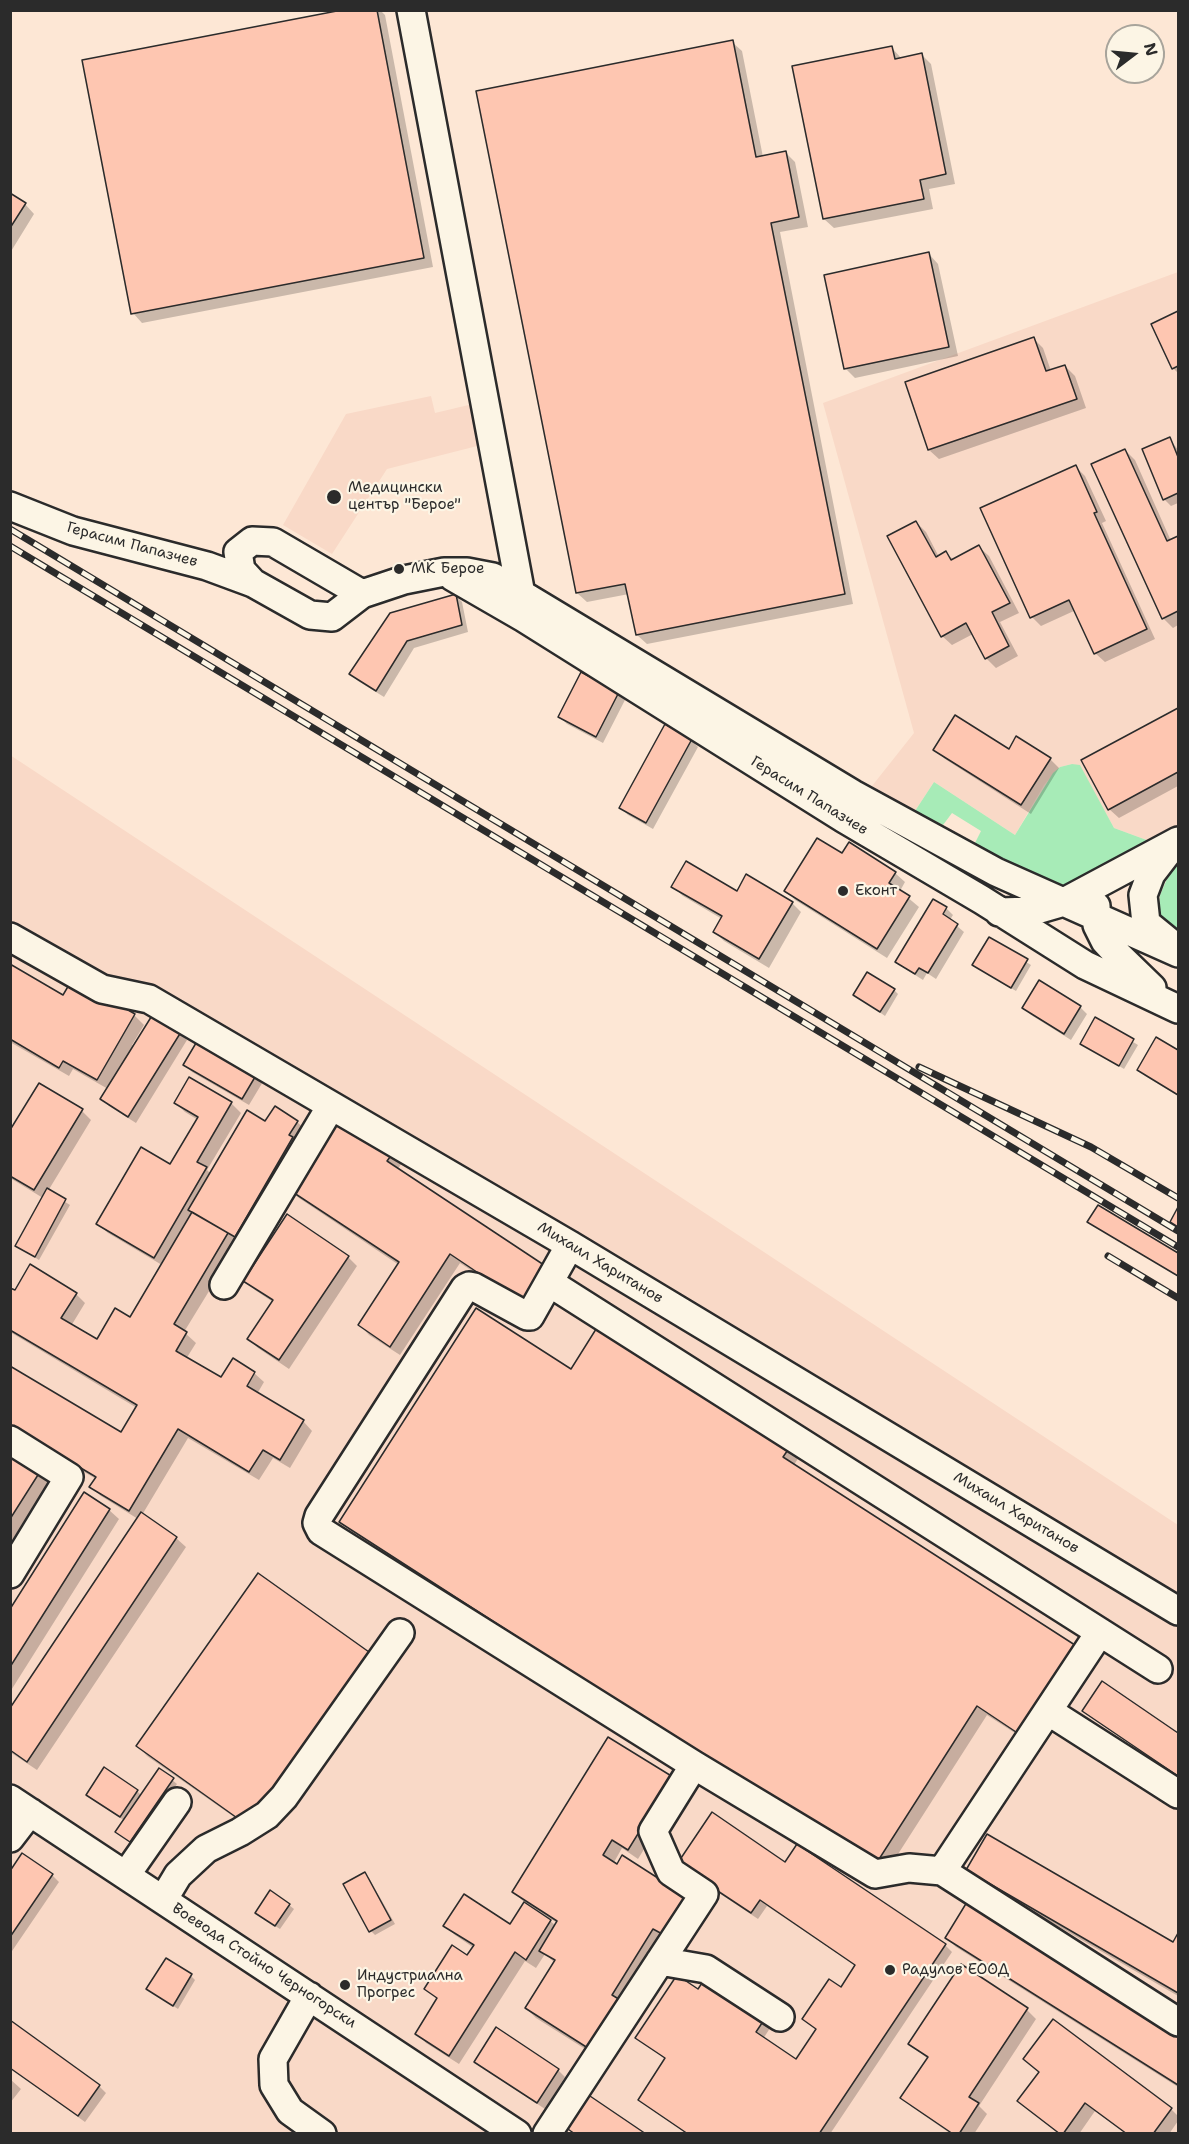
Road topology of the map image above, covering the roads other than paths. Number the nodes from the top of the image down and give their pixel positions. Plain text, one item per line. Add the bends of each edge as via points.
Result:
1 (411, 10) edge
2 (10, 506) edge
3 (253, 583) junction
4 (362, 594) junction
5 (523, 607) junction
6 (848, 806) junction
7 (1177, 842) edge
8 (1104, 882) junction
9 (1064, 902) junction
10 (999, 912) junction
11 (1095, 915) junction
12 (10, 937) edge
13 (1179, 951) edge
14 (1173, 1006) edge
15 (331, 1106) junction
16 (570, 1245) junction
17 (550, 1283) junction
18 (224, 1286) dead end
19 (10, 1440) edge
20 (10, 1574) edge
21 (1179, 1611) edge
22 (1100, 1632) junction
23 (400, 1633) dead end
24 (1158, 1669) dead end
25 (1048, 1710) junction
26 (694, 1765) junction
27 (1179, 1794) edge
28 (177, 1802) dead end
29 (20, 1805) edge
30 (10, 1838) edge
31 (942, 1871) junction
32 (126, 1875) junction
33 (163, 1900) junction
34 (660, 1961) junction
35 (309, 1996) junction
36 (780, 2017) dead end
37 (1179, 2022) edge
38 (322, 2133) edge
39 (517, 2133) edge
40 (547, 2133) edge

1 - 5 street
2 - 3 street, Герасим Папазчев via 73,531 207,566
3 - 4 street, Герасим Папазчев via 310,615 332,617
3 - 4 street via 241,570 238,552 252,541 273,542
4 - 5 street, Герасим Папазчев via 444,572
5 - 6 street, Герасим Папазчев
6 - 9 street, Герасим Папазчев
6 - 10 street, Герасим Папазчев
7 - 8 street
7 - 13 street via 1151,874 1143,895 1146,923
8 - 9 street
8 - 11 street
9 - 10 street via 1033,911
9 - 11 street, Герасим Папазчев
10 - 14 street, Герасим Папазчев via 1084,964
11 - 13 street, Герасим Папазчев
11 - 14 street via 1105,941
12 - 15 street, Михаил Хаританов via 102,989 149,999
15 - 16 street, Михаил Хаританов
15 - 18 street
16 - 17 street
16 - 21 street, Михаил Хаританов
17 - 22 street
17 - 26 street via 530,1316 474,1287 465,1288 317,1523 321,1531
19 - 20 street via 69,1477
22 - 24 street
22 - 25 street
23 - 33 street via 284,1797 267,1815 206,1849 178,1875
25 - 27 street
25 - 31 street
26 - 31 street via 875,1874 909,1868
26 - 34 street via 653,1831 671,1872 704,1894
28 - 32 street
29 - 30 street
29 - 32 street, Воевода Стойно Черногорски
31 - 37 street
32 - 33 street, Воевода Стойно Черногорски
33 - 35 street, Воевода Стойно Черногорски
34 - 36 street via 706,1969
34 - 40 street
35 - 38 street via 273,2059 274,2085 290,2111
35 - 39 street, Воевода Стойно Черногорски

